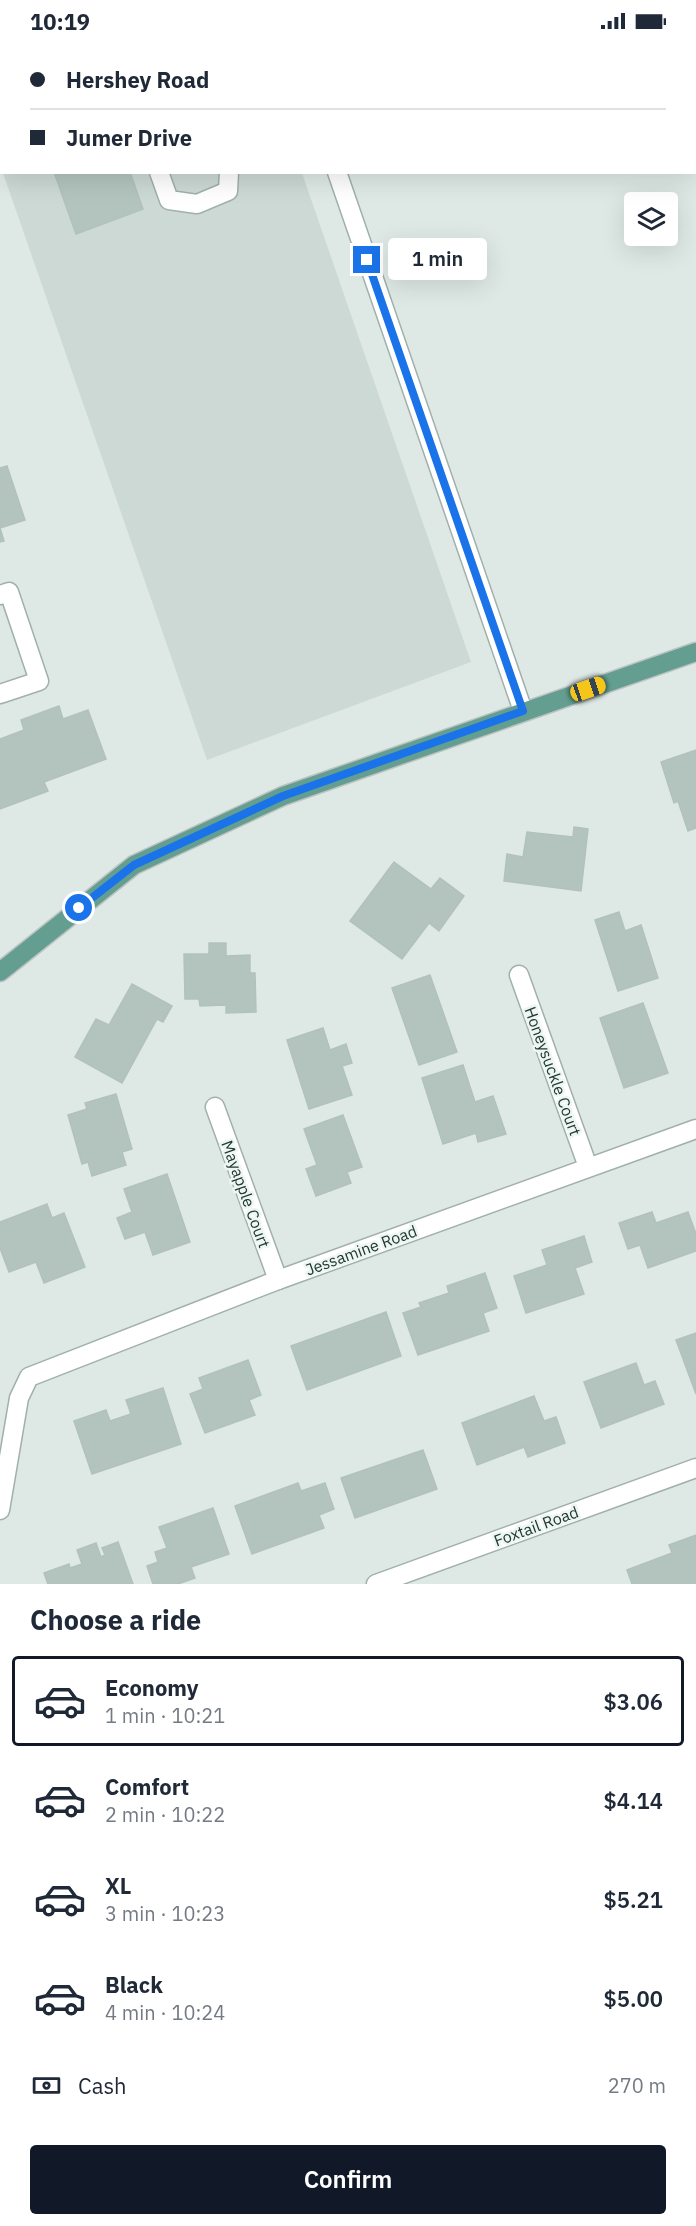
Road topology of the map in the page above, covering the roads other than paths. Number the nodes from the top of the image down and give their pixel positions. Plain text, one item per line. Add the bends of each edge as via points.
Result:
1 (160, 174) edge
2 (229, 174) edge
3 (338, 174) edge
4 (0, 595) edge
5 (696, 652) edge
6 (0, 694) edge
7 (523, 711) junction
8 (0, 972) edge
9 (519, 975) dead end
10 (215, 1107) dead end
11 (696, 1129) edge
12 (588, 1167) junction
13 (278, 1280) junction
14 (696, 1468) edge
15 (0, 1510) edge
16 (376, 1584) edge

1 - 2 street via 169,200 197,204 228,191
3 - 7 street
4 - 6 street via 9,592 39,681
5 - 7 main road
7 - 8 main road via 283,796 134,865
9 - 12 street, Honeysuckle Court
10 - 13 street, Mayapple Court
11 - 12 street, Jessamine Road
12 - 13 street, Jessamine Road
13 - 15 street, Jessamine Road via 29,1377 19,1398
14 - 16 street, Foxtail Road

